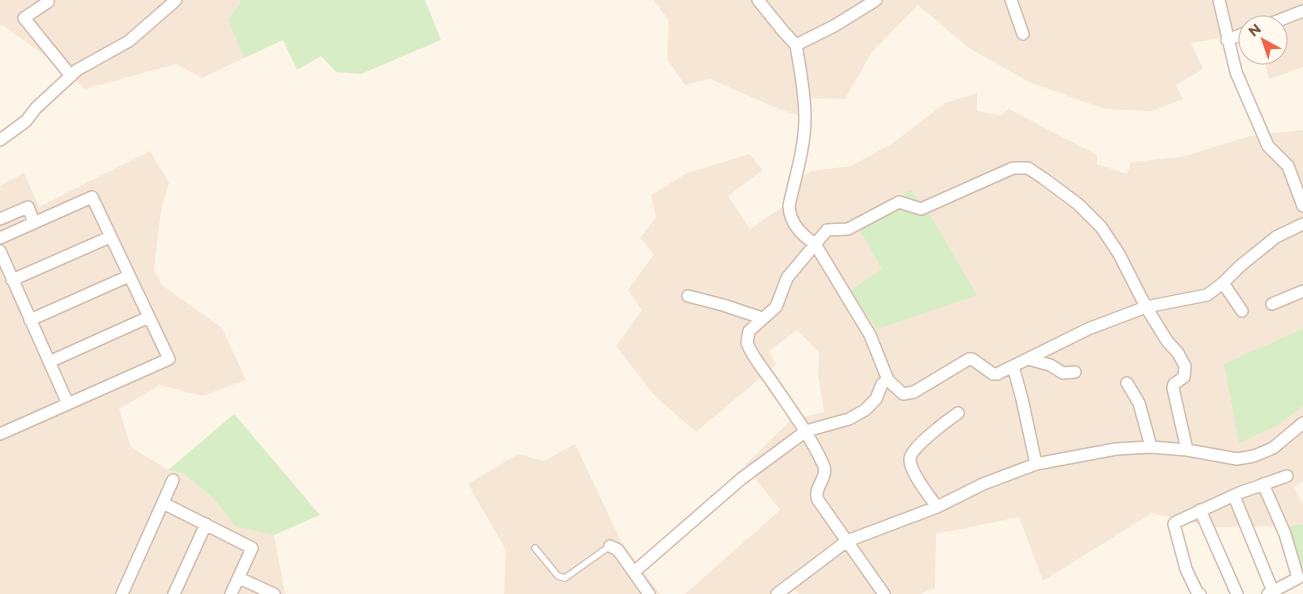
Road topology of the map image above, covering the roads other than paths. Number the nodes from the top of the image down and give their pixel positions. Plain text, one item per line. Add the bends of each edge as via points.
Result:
1 (47, 0) edge
2 (758, 0) edge
3 (876, 0) edge
4 (1012, 0) edge
5 (1219, 0) edge
6 (171, 2) edge
7 (1303, 10) edge
8 (1288, 16) edge
9 (1023, 34) dead end
10 (1238, 36) edge
11 (1227, 40) junction
12 (796, 45) junction
13 (71, 76) junction
14 (0, 140) edge
15 (1303, 206) edge
16 (0, 219) edge
17 (34, 223) junction
18 (1303, 224) edge
19 (110, 237) junction
20 (0, 238) edge
21 (816, 244) junction
22 (0, 251) edge
23 (129, 276) junction
24 (12, 280) junction
25 (1223, 283) junction
26 (1303, 291) edge
27 (688, 296) dead end
28 (1272, 304) dead end
29 (1146, 307) junction
30 (1242, 311) dead end
31 (149, 317) junction
32 (762, 318) junction
33 (30, 320) junction
34 (1028, 359) junction
35 (49, 362) junction
36 (1013, 366) junction
37 (1075, 372) dead end
38 (888, 380) junction
39 (1127, 383) dead end
40 (68, 404) junction
41 (958, 413) dead end
42 (1303, 423) edge
43 (806, 431) junction
44 (0, 434) edge
45 (1151, 447) junction
46 (1187, 450) junction
47 (1036, 464) junction
48 (1287, 476) dead end
49 (173, 480) dead end
50 (1263, 484) junction
51 (1234, 496) junction
52 (163, 504) junction
53 (937, 507) junction
54 (1200, 510) junction
55 (206, 524) junction
56 (848, 541) junction
57 (610, 546) joint
58 (535, 548) dead end
59 (634, 572) junction
60 (238, 578) junction
61 (1272, 593) edge
62 (122, 594) edge
63 (174, 594) edge
64 (231, 594) edge
65 (274, 594) edge
66 (649, 594) edge
67 (777, 594) edge
68 (884, 594) edge
69 (1200, 594) edge
70 (1237, 594) edge

1 - 13 street via 24,18
2 - 12 street
3 - 12 street
4 - 9 street
5 - 11 street
6 - 13 street via 129,40
7 - 8 street
10 - 11 street
11 - 15 street via 1236,72 1268,146 1288,166
12 - 21 street via 805,119 789,212 803,236
13 - 14 street via 26,121
16 - 17 street via 28,207
17 - 19 street via 92,197
17 - 20 street
18 - 25 street via 1276,237
19 - 23 street
19 - 24 street
21 - 29 street via 827,230 848,228 899,202 921,209 1013,168 1028,168 1078,204 1100,227
21 - 32 street via 787,278 776,307
21 - 38 street via 870,335
22 - 24 street
23 - 31 street
23 - 33 street
24 - 33 street
25 - 29 street via 1207,295
25 - 30 street
26 - 28 street
27 - 32 street
29 - 34 street via 1088,329
29 - 46 street via 1185,366 1184,377 1173,388
31 - 35 street
31 - 40 street via 168,359
32 - 43 street via 749,331 749,348
33 - 35 street
34 - 36 street
34 - 37 street via 1064,373
35 - 40 street
36 - 38 street via 994,374 969,359 909,394 903,394
36 - 47 street
38 - 43 street via 866,410 849,419
39 - 45 street via 1139,404
40 - 44 street
41 - 53 street via 911,454 916,475
42 - 46 street via 1273,448 1254,456 1237,459
43 - 56 street via 825,468 816,496
43 - 59 street via 741,479
45 - 46 street
45 - 47 street via 1116,449
47 - 53 street via 983,484
48 - 50 street
49 - 52 street
50 - 51 street
50 - 61 street via 1285,534 1298,578
51 - 54 street
51 - 61 street
52 - 55 street
52 - 62 street
53 - 56 street
54 - 69 street via 1174,524 1186,569
54 - 70 street
55 - 60 street via 252,548
55 - 63 street
56 - 67 street
56 - 68 street
57 - 58 lane via 565,578 558,576
57 - 59 street via 618,550
59 - 66 street
60 - 64 street
60 - 65 street

